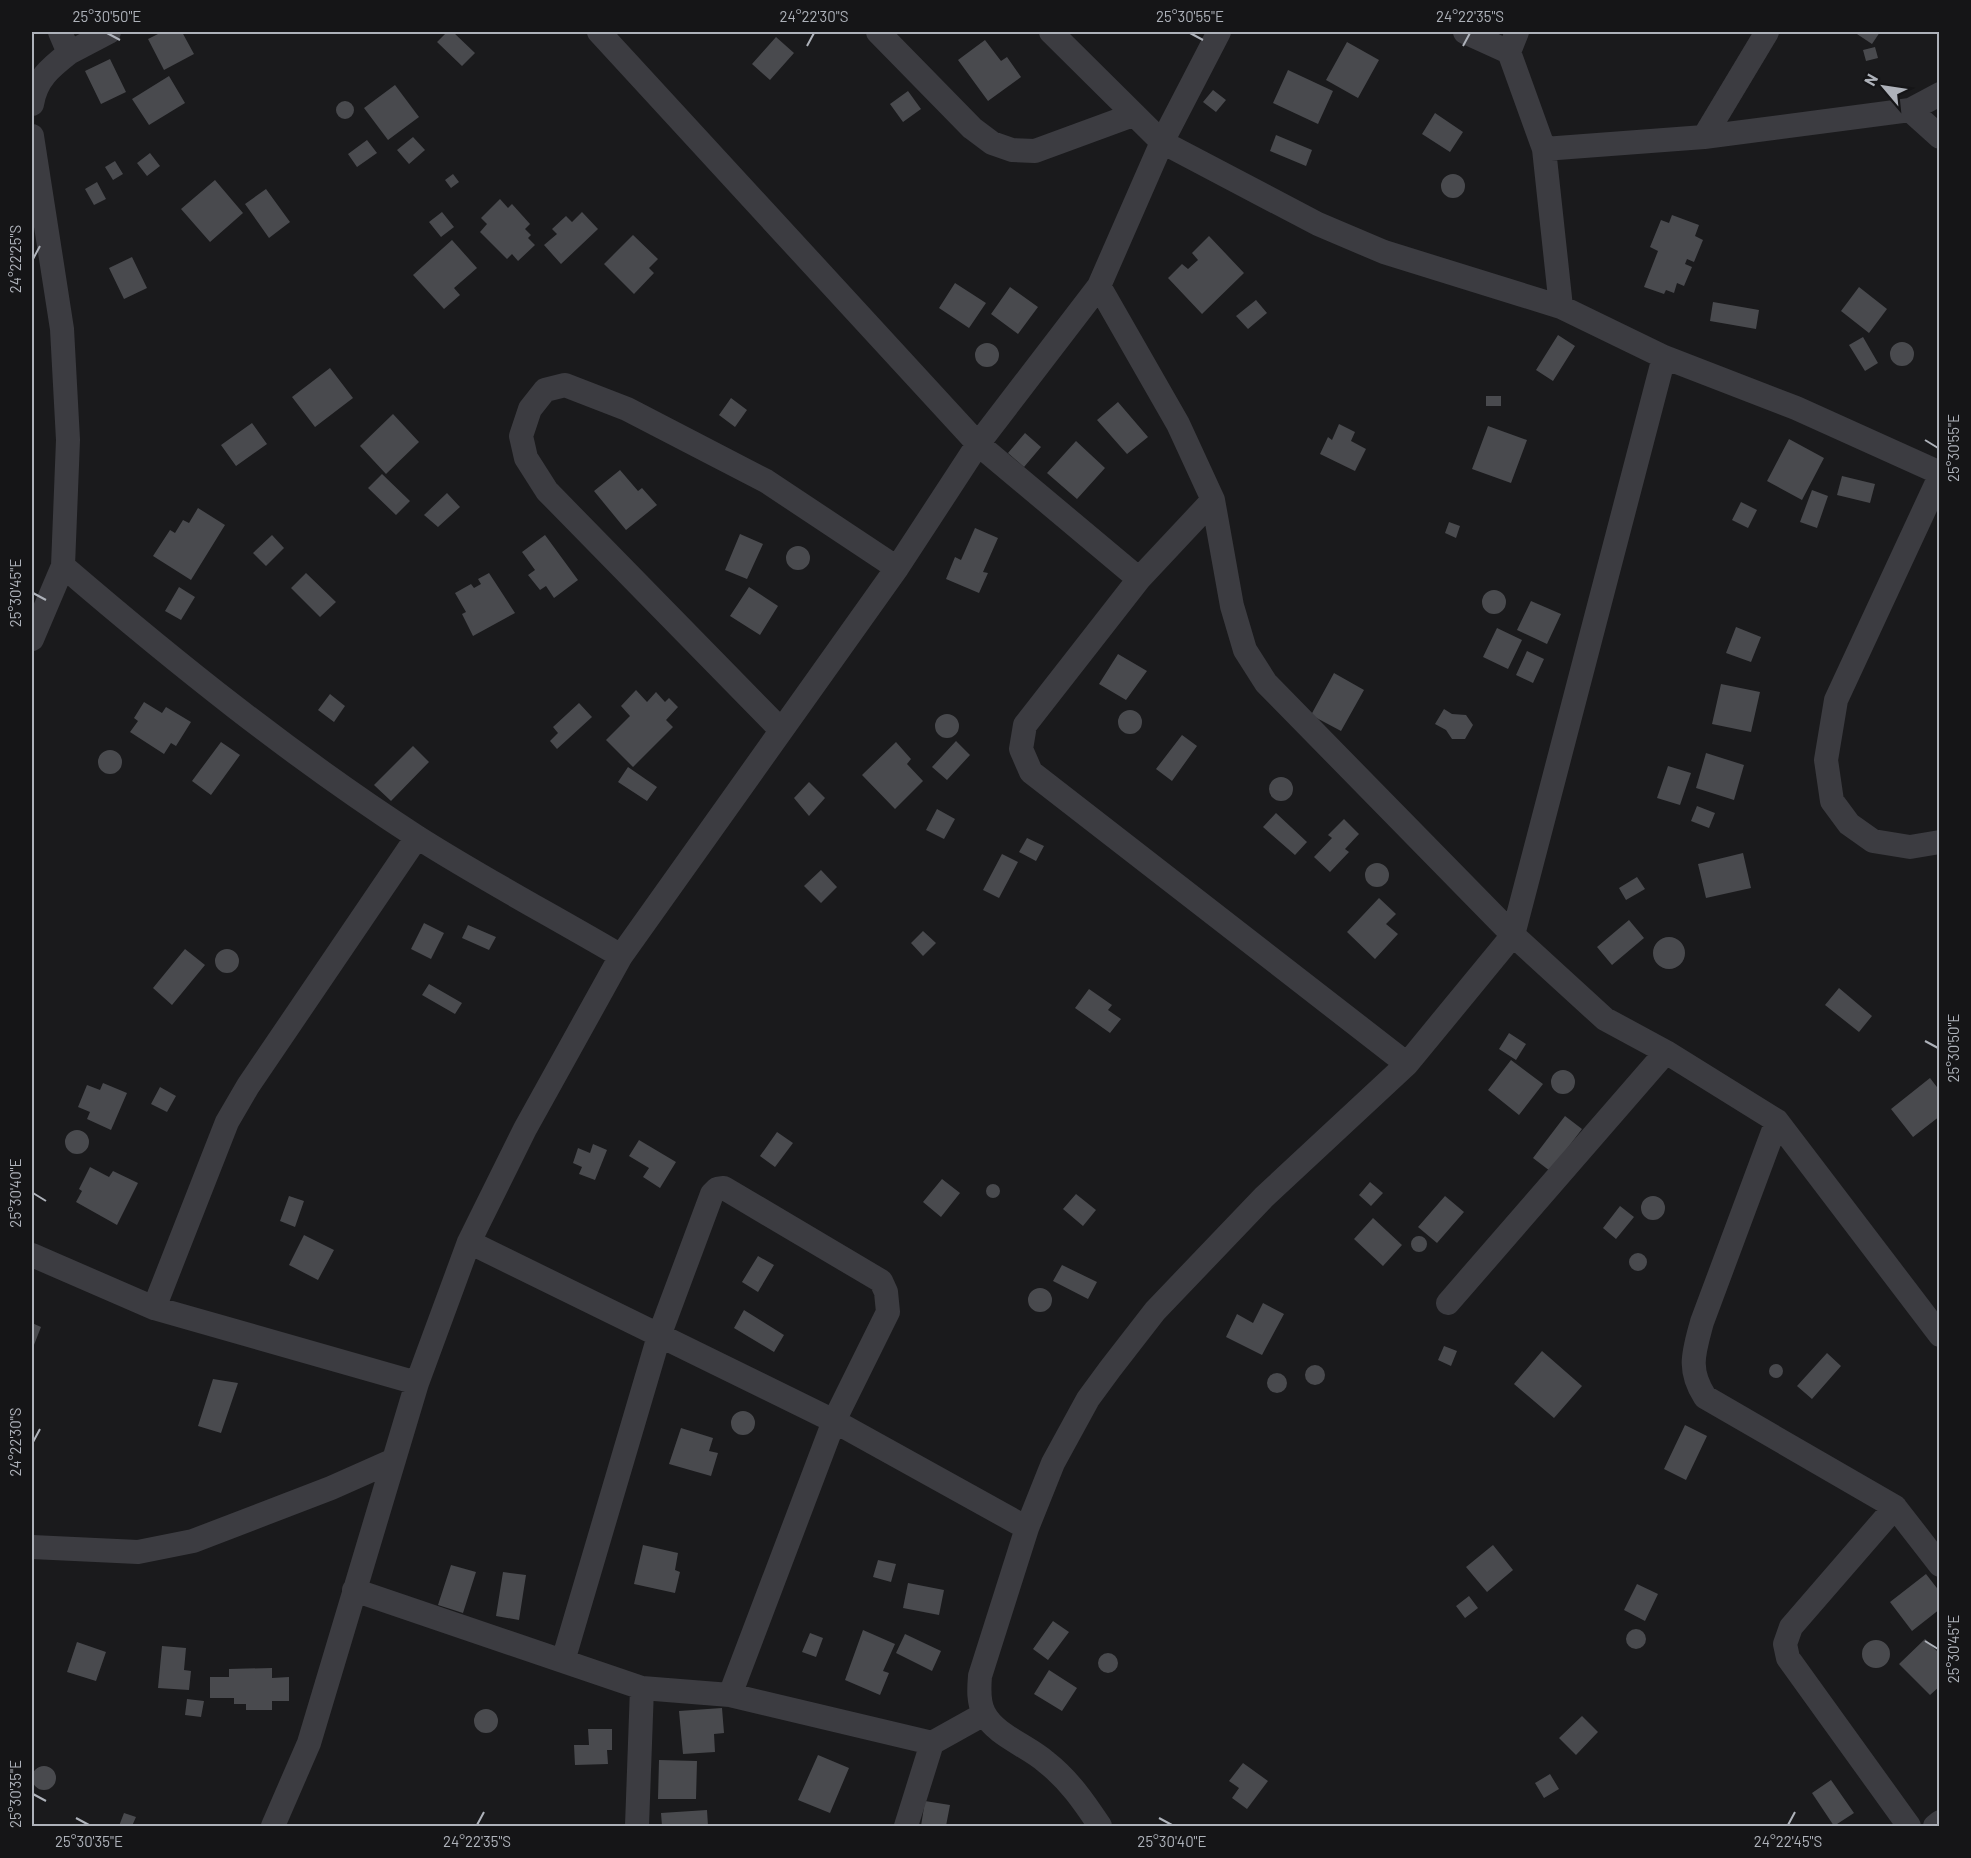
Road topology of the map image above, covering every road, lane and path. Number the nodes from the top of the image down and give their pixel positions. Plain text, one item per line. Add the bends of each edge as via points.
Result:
1 (109, 32) edge
2 (599, 32) edge
3 (878, 32) edge
4 (1051, 32) edge
5 (1219, 32) edge
6 (1465, 32) edge
7 (1767, 32) edge
8 (64, 42) edge
9 (1513, 42) edge
10 (1940, 94) edge
11 (32, 104) edge
12 (1910, 110) junction
13 (1133, 115) junction
14 (32, 136) edge
15 (1704, 137) junction
16 (1940, 137) edge
17 (1161, 142) junction
18 (1544, 149) junction
19 (1099, 286) junction
20 (1561, 307) junction
21 (1665, 357) junction
22 (978, 444) junction
23 (1940, 474) edge
24 (1213, 500) junction
25 (63, 566) junction
26 (897, 568) junction
27 (1139, 579) junction
28 (32, 639) edge
29 (781, 730) junction
30 (417, 837) junction
31 (1940, 842) edge
32 (1513, 934) junction
33 (621, 956) junction
34 (1666, 1052) junction
35 (1407, 1064) junction
36 (1777, 1121) junction
37 (469, 1242) junction
38 (32, 1255) edge
39 (1448, 1303) dead end
40 (154, 1308) junction
41 (1940, 1335) edge
42 (659, 1336) junction
43 (417, 1383) junction
44 (834, 1420) junction
45 (394, 1460) junction
46 (1895, 1507) junction
47 (1027, 1528) junction
48 (32, 1547) edge
49 (1940, 1565) edge
50 (354, 1590) junction
51 (563, 1661) junction
52 (642, 1688) junction
53 (730, 1695) junction
54 (984, 1714) junction
55 (932, 1743) junction
56 (1940, 1822) edge
57 (273, 1827) edge
58 (637, 1827) edge
59 (906, 1827) edge
60 (1100, 1827) edge
61 (1909, 1827) edge
62 (1935, 1827) edge

1 - 8 street
2 - 22 street
3 - 13 street via 972,128 992,143 1012,150 1035,151
4 - 13 street
5 - 17 street
6 - 9 street
7 - 15 street
8 - 11 street via 33,92
9 - 18 street
10 - 12 street
12 - 15 street
12 - 16 street
13 - 17 street
14 - 25 street via 62,329 68,440
15 - 18 street
17 - 19 street
17 - 20 street via 1318,224 1384,252
18 - 20 street
19 - 22 street
19 - 24 street via 1178,424
20 - 21 street
21 - 23 street via 1796,408
21 - 32 street
22 - 26 street
22 - 27 street
23 - 31 street via 1836,700 1826,760 1832,801 1857,830 1873,841 1911,847
24 - 27 street
24 - 32 street via 1232,606 1245,650 1266,683
25 - 28 street
25 - 30 street via 236,709
26 - 29 street
26 - 29 street via 766,481 627,409 565,385 545,390 530,409 521,436 526,458 546,491
27 - 35 street via 1025,725 1021,749 1031,772
29 - 33 street
30 - 33 street
30 - 40 street via 226,1122
32 - 34 street via 1605,1019
32 - 35 street
33 - 37 street via 525,1129
34 - 36 street
34 - 39 street
35 - 47 street via 1264,1197 1155,1311 1088,1399 1053,1463
36 - 41 street
36 - 46 street via 1702,1322 1694,1353 1695,1381 1705,1397
37 - 42 street
37 - 43 street
38 - 40 street
40 - 43 street
42 - 44 street
42 - 44 street via 712,1194 724,1188 881,1281 888,1312
42 - 51 street
43 - 45 street
44 - 47 street
44 - 53 street
45 - 48 street via 193,1541 138,1552
45 - 50 street
46 - 49 street
46 - 61 street via 1791,1628 1785,1644 1788,1658
47 - 54 street via 980,1676 979,1696
50 - 51 street
50 - 57 street via 309,1743
51 - 52 street
52 - 53 street
52 - 58 street
53 - 55 street
54 - 55 street
54 - 60 street via 1047,1762 1078,1793
55 - 59 street
56 - 62 street

